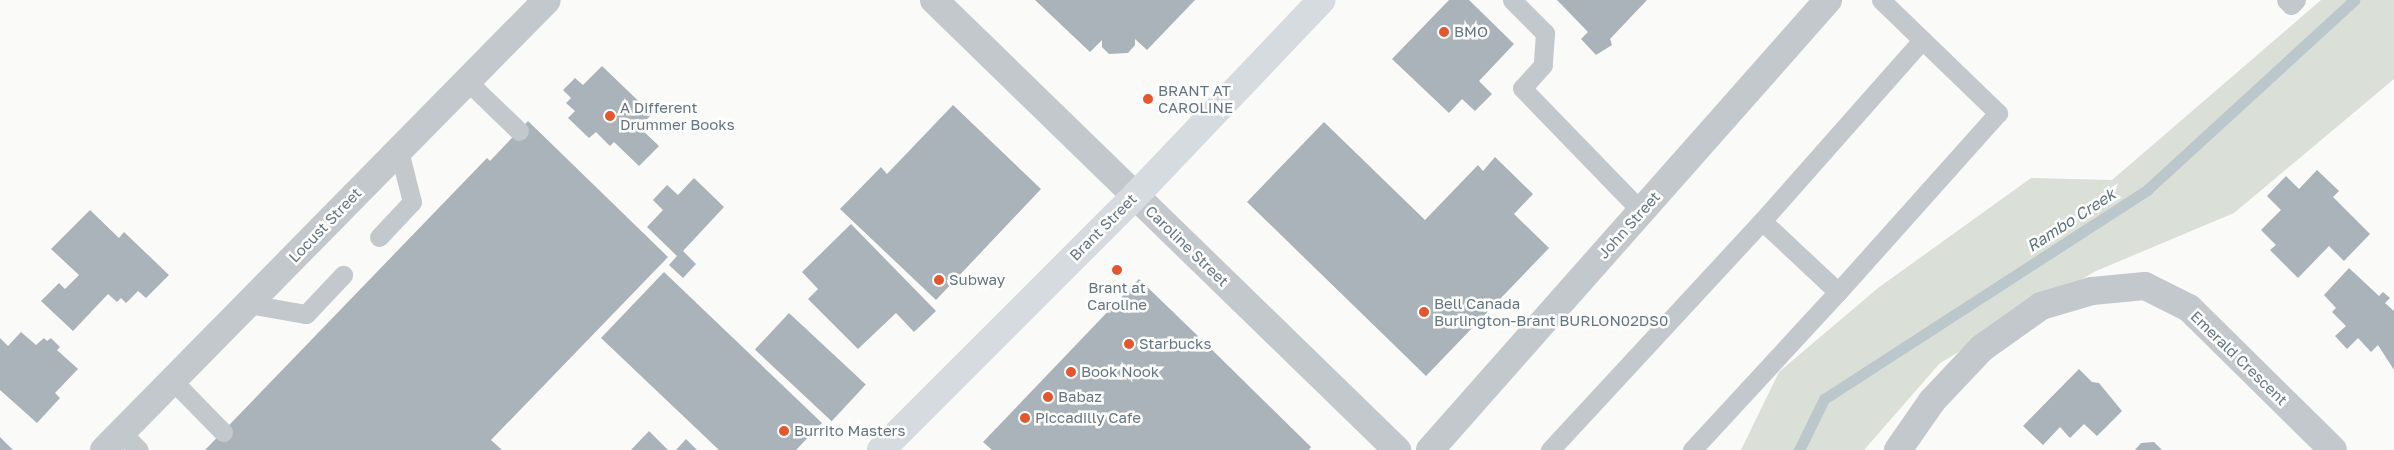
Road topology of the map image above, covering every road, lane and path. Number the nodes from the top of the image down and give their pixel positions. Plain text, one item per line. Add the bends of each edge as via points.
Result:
1 (547, 0) edge
2 (934, 0) edge
3 (1322, 0) edge
4 (1512, 0) edge
5 (1828, 0) edge
6 (1881, 0) edge
7 (2286, 0) edge
8 (2296, 0) edge
9 (1922, 40) junction
10 (467, 81) junction
11 (519, 131) dead end
12 (399, 151) junction
13 (1136, 194) junction
14 (1641, 211) junction
15 (1762, 221) junction
16 (379, 237) dead end
17 (343, 275) dead end
18 (1838, 292) junction
19 (248, 304) junction
20 (172, 380) junction
21 (223, 432) dead end
22 (121, 444) edge
23 (881, 450) edge
24 (1397, 450) edge
25 (1430, 450) edge
26 (1550, 450) edge
27 (1692, 450) edge
28 (1898, 450) edge
29 (2333, 450) edge

1 - 10 street, Locust Street
2 - 13 street, Caroline Street
3 - 13 main road, Brant Street
4 - 14 lane via 1545,33 1543,65 1522,88
5 - 14 street, John Street
6 - 9 lane
7 - 8 lane via 2291,5
9 - 15 lane
9 - 18 lane via 1998,113
10 - 11 lane
10 - 12 street, Locust Street
12 - 16 lane via 412,202
12 - 19 street, Locust Street
13 - 23 main road, Brant Street
13 - 24 street, Caroline Street
14 - 25 street, John Street
15 - 18 lane
15 - 26 lane
17 - 19 lane via 306,314
18 - 27 lane
19 - 20 street, Locust Street
20 - 21 lane
20 - 22 street, Locust Street
28 - 29 street, Emerald Crescent via 1932,401 1982,348 2041,306 2092,291 2145,286 2189,308

